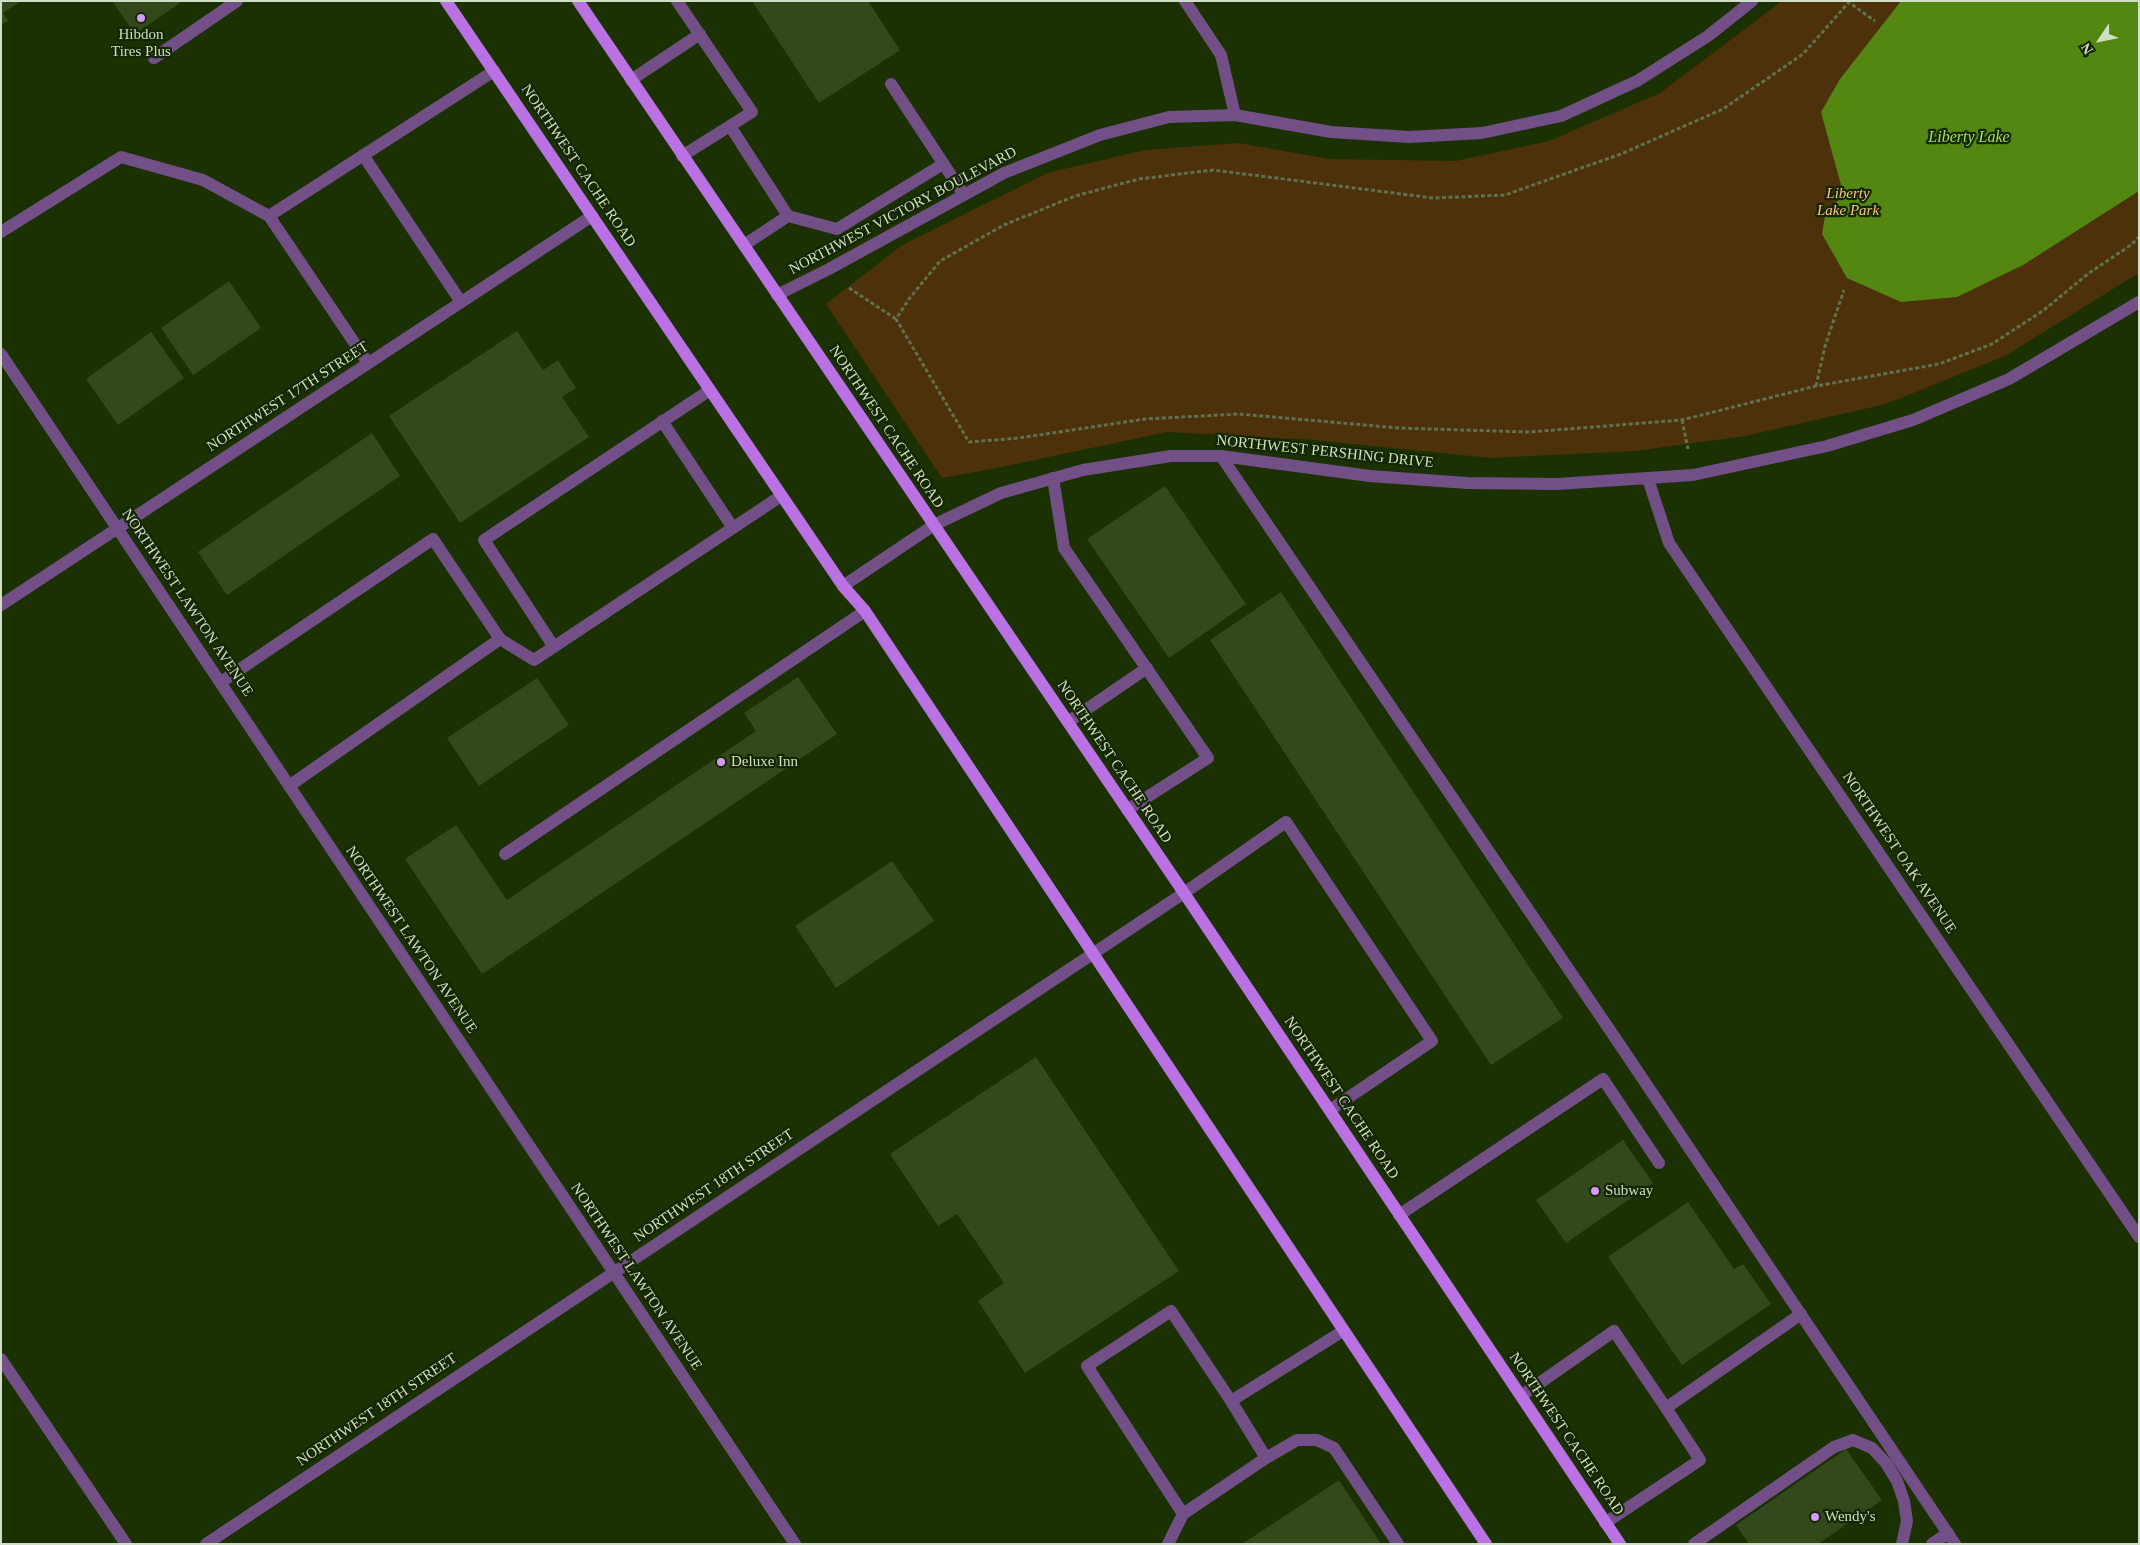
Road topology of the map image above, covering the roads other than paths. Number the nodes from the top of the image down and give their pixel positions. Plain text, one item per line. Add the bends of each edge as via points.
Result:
1 (237, 1) edge
2 (446, 1) edge
3 (578, 1) edge
4 (677, 1) edge
5 (1185, 1) edge
6 (1752, 1) edge
7 (700, 34) junction
8 (154, 58) dead end
9 (494, 71) junction
10 (632, 80) junction
11 (891, 84) dead end
12 (1235, 115) junction
13 (730, 126) junction
14 (363, 155) junction
15 (682, 156) junction
16 (943, 164) junction
17 (964, 195) junction
18 (269, 216) junction
19 (592, 216) junction
20 (788, 216) junction
21 (1, 232) edge
22 (744, 245) junction
23 (777, 295) junction
24 (461, 302) junction
25 (2139, 302) edge
26 (1, 354) edge
27 (368, 363) junction
28 (710, 390) junction
29 (662, 421) junction
30 (1221, 456) junction
31 (1053, 478) junction
32 (1648, 479) junction
33 (781, 496) junction
34 (934, 525) junction
35 (118, 528) junction
36 (733, 528) junction
37 (843, 586) junction
38 (1, 605) edge
39 (865, 611) junction
40 (500, 639) junction
41 (554, 646) junction
42 (1147, 668) junction
43 (221, 682) junction
44 (1068, 722) junction
45 (289, 786) junction
46 (1127, 810) junction
47 (505, 854) dead end
48 (1184, 893) junction
49 (1092, 954) junction
50 (1330, 1110) junction
51 (1659, 1163) dead end
52 (1399, 1215) junction
53 (2139, 1237) edge
54 (612, 1273) junction
55 (1802, 1314) junction
56 (1343, 1331) junction
57 (1, 1359) edge
58 (1521, 1396) junction
59 (1231, 1401) junction
60 (1666, 1408) junction
61 (1266, 1458) junction
62 (1183, 1514) junction
63 (1606, 1522) junction
64 (1948, 1533) junction
65 (126, 1544) edge
66 (206, 1544) edge
67 (795, 1544) edge
68 (1168, 1544) edge
69 (1398, 1544) edge
70 (1486, 1544) edge
71 (1620, 1544) edge
72 (1694, 1544) edge
73 (1902, 1544) edge
74 (1932, 1544) edge
75 (1955, 1544) edge

1 - 8 street
2 - 9 main road, NORTHWEST CACHE ROAD
3 - 10 main road, NORTHWEST CACHE ROAD
4 - 7 street
5 - 12 street via 1221,55
6 - 12 street, NORTHWEST VICTORY BOULEVARD via 1708,36 1637,81 1561,116 1491,131 1410,137 1331,132
7 - 10 street
7 - 13 street via 752,112
9 - 14 street
9 - 19 main road, NORTHWEST CACHE ROAD
10 - 15 main road, NORTHWEST CACHE ROAD
11 - 16 street
12 - 17 street, NORTHWEST VICTORY BOULEVARD via 1169,117 1100,135 1004,173
13 - 15 street
13 - 20 street
14 - 18 street
14 - 24 street
15 - 22 main road, NORTHWEST CACHE ROAD
16 - 17 street
16 - 20 street via 837,229
17 - 23 street, NORTHWEST VICTORY BOULEVARD
18 - 21 street via 203,180 121,157
18 - 27 street
19 - 24 street, NORTHWEST 17TH STREET
19 - 28 main road, NORTHWEST CACHE ROAD
20 - 22 street
22 - 23 main road, NORTHWEST CACHE ROAD
23 - 34 main road, NORTHWEST CACHE ROAD
24 - 27 street, NORTHWEST 17TH STREET
25 - 32 street, NORTHWEST PERSHING DRIVE via 2009,379 1913,420 1827,446 1693,475
26 - 35 street, NORTHWEST LAWTON AVENUE
27 - 35 street, NORTHWEST 17TH STREET
28 - 29 street
28 - 33 main road, NORTHWEST CACHE ROAD
29 - 36 street
29 - 41 street via 484,540
30 - 31 street, NORTHWEST PERSHING DRIVE via 1171,456
30 - 32 street, NORTHWEST PERSHING DRIVE via 1370,476 1467,483 1558,484
30 - 55 street
31 - 34 street, NORTHWEST PERSHING DRIVE via 1001,493
31 - 42 street via 1064,548
32 - 53 street, NORTHWEST OAK AVENUE via 1669,543
33 - 36 street
33 - 37 main road, NORTHWEST CACHE ROAD
34 - 37 street, NORTHWEST PERSHING DRIVE
34 - 44 main road, NORTHWEST CACHE ROAD
35 - 38 street, NORTHWEST 17TH STREET
35 - 43 street, NORTHWEST LAWTON AVENUE
36 - 41 street
37 - 39 main road, NORTHWEST CACHE ROAD
39 - 47 street
39 - 49 main road, NORTHWEST CACHE ROAD
40 - 41 street via 534,660
40 - 43 street via 433,539
40 - 45 street
42 - 44 street
42 - 46 street via 1208,758
43 - 45 street, NORTHWEST LAWTON AVENUE
44 - 46 main road, NORTHWEST CACHE ROAD
45 - 54 street, NORTHWEST LAWTON AVENUE
46 - 48 main road, NORTHWEST CACHE ROAD
48 - 49 street, NORTHWEST 18TH STREET
48 - 50 main road, NORTHWEST CACHE ROAD
48 - 50 street, NORTHWEST 18TH STREET via 1286,822 1432,1041
49 - 54 street, NORTHWEST 18TH STREET
49 - 56 main road, NORTHWEST CACHE ROAD
50 - 52 main road, NORTHWEST CACHE ROAD
51 - 52 street via 1603,1080
52 - 58 main road, NORTHWEST CACHE ROAD
54 - 66 street, NORTHWEST 18TH STREET
54 - 67 street, NORTHWEST LAWTON AVENUE
55 - 60 street
55 - 64 street
56 - 59 street
56 - 70 main road, NORTHWEST CACHE ROAD
57 - 65 street
58 - 60 street via 1614,1331
58 - 63 main road, NORTHWEST CACHE ROAD
59 - 61 street
59 - 62 street via 1170,1311 1087,1366
60 - 63 street via 1700,1460
61 - 62 street
61 - 69 street via 1297,1440 1317,1440 1334,1448
62 - 68 street
63 - 71 main road, NORTHWEST CACHE ROAD
64 - 74 street
64 - 75 street
72 - 73 street via 1834,1447 1852,1440 1872,1448 1896,1481 1907,1521

